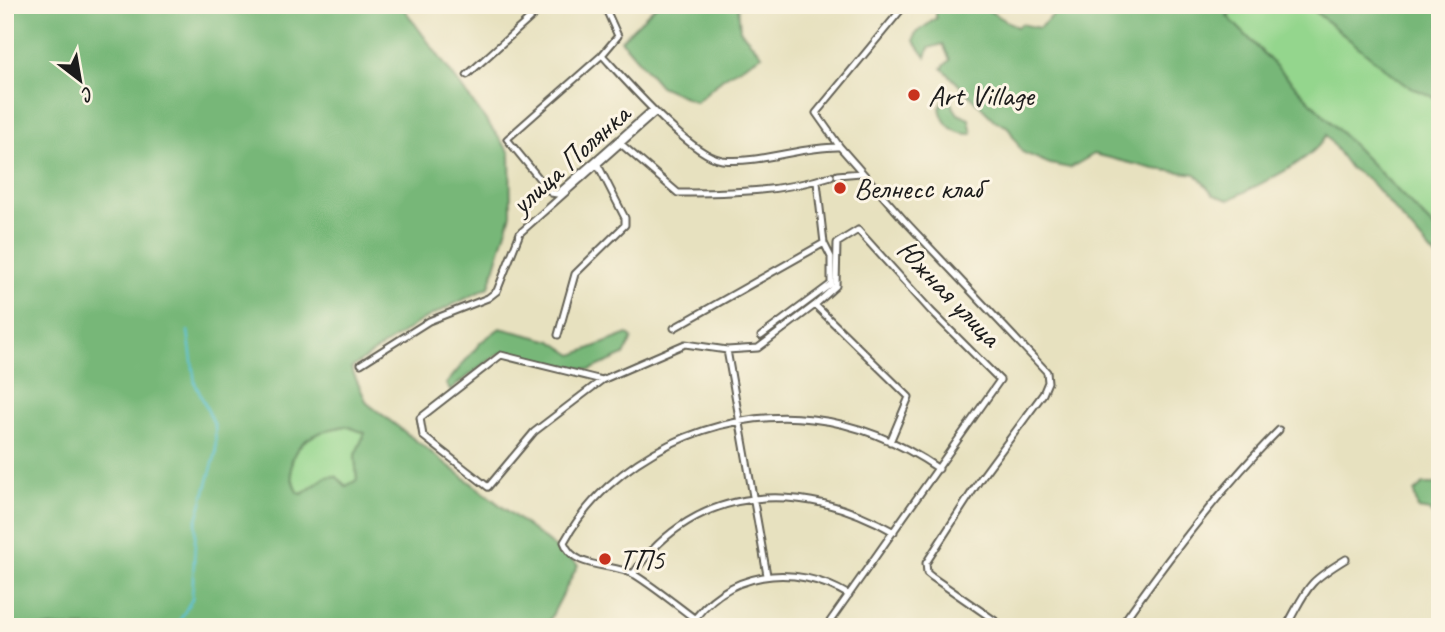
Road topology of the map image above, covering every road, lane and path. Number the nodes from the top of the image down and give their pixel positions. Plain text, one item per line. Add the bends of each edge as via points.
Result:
1 (420, 5) edge
2 (427, 5) edge
3 (545, 5) edge
4 (604, 5) edge
5 (890, 5) edge
6 (905, 5) edge
7 (898, 13) junction
8 (602, 55) junction
9 (467, 75) dead end
10 (654, 111) junction
11 (621, 144) junction
12 (840, 147) junction
13 (598, 164) junction
14 (862, 173) junction
15 (817, 182) junction
16 (824, 243) junction
17 (815, 305) junction
18 (674, 328) dead end
19 (558, 335) dead end
20 (761, 336) dead end
21 (727, 349) junction
22 (360, 364) dead end
23 (601, 380) junction
24 (738, 423) junction
25 (1279, 430) dead end
26 (891, 442) junction
27 (939, 469) junction
28 (754, 498) junction
29 (894, 532) junction
30 (1346, 559) dead end
31 (633, 574) junction
32 (767, 575) junction
33 (849, 595) junction
34 (694, 618) junction
35 (689, 627) edge
36 (706, 627) edge
37 (826, 627) edge
38 (1004, 627) edge
39 (1120, 627) edge
40 (1286, 627) edge

1 - 2 street
3 - 9 street
4 - 8 street via 618,36
5 - 7 street
6 - 7 street
7 - 12 street via 816,113
8 - 10 street
8 - 10 street via 507,139 551,193 557,194
10 - 11 street, улица Полянка
10 - 12 street via 705,155 722,160
11 - 13 street, улица Полянка
11 - 15 street via 678,193 732,193
12 - 14 street
13 - 19 street via 625,225 575,274
13 - 22 street, улица Полянка via 520,233 497,291 429,321
14 - 15 street
14 - 38 street via 1047,372 1043,394 926,563 932,577
15 - 16 street
16 - 18 street
16 - 20 street via 831,257 831,284
17 - 21 street, Южная улица via 758,348
17 - 26 street via 909,397
17 - 27 street, Южная улица via 836,286 837,243 858,230 930,311 998,376 999,383
21 - 23 street, Южная улица via 685,344
21 - 24 street
23 - 23 street, Южная улица via 534,432 488,487 423,436 419,418 501,355
24 - 26 street via 810,418 844,424
24 - 28 street
24 - 31 street via 704,431 645,457 578,515 564,542 567,550 587,563
25 - 39 street via 1188,535
26 - 27 street
27 - 29 street
28 - 29 street via 794,496 829,502
28 - 31 street via 701,514 663,538
28 - 32 street
29 - 33 street
30 - 40 street via 1310,583
31 - 34 street
32 - 33 street via 811,576
32 - 34 street via 720,594
33 - 37 street
34 - 35 street
34 - 36 street

